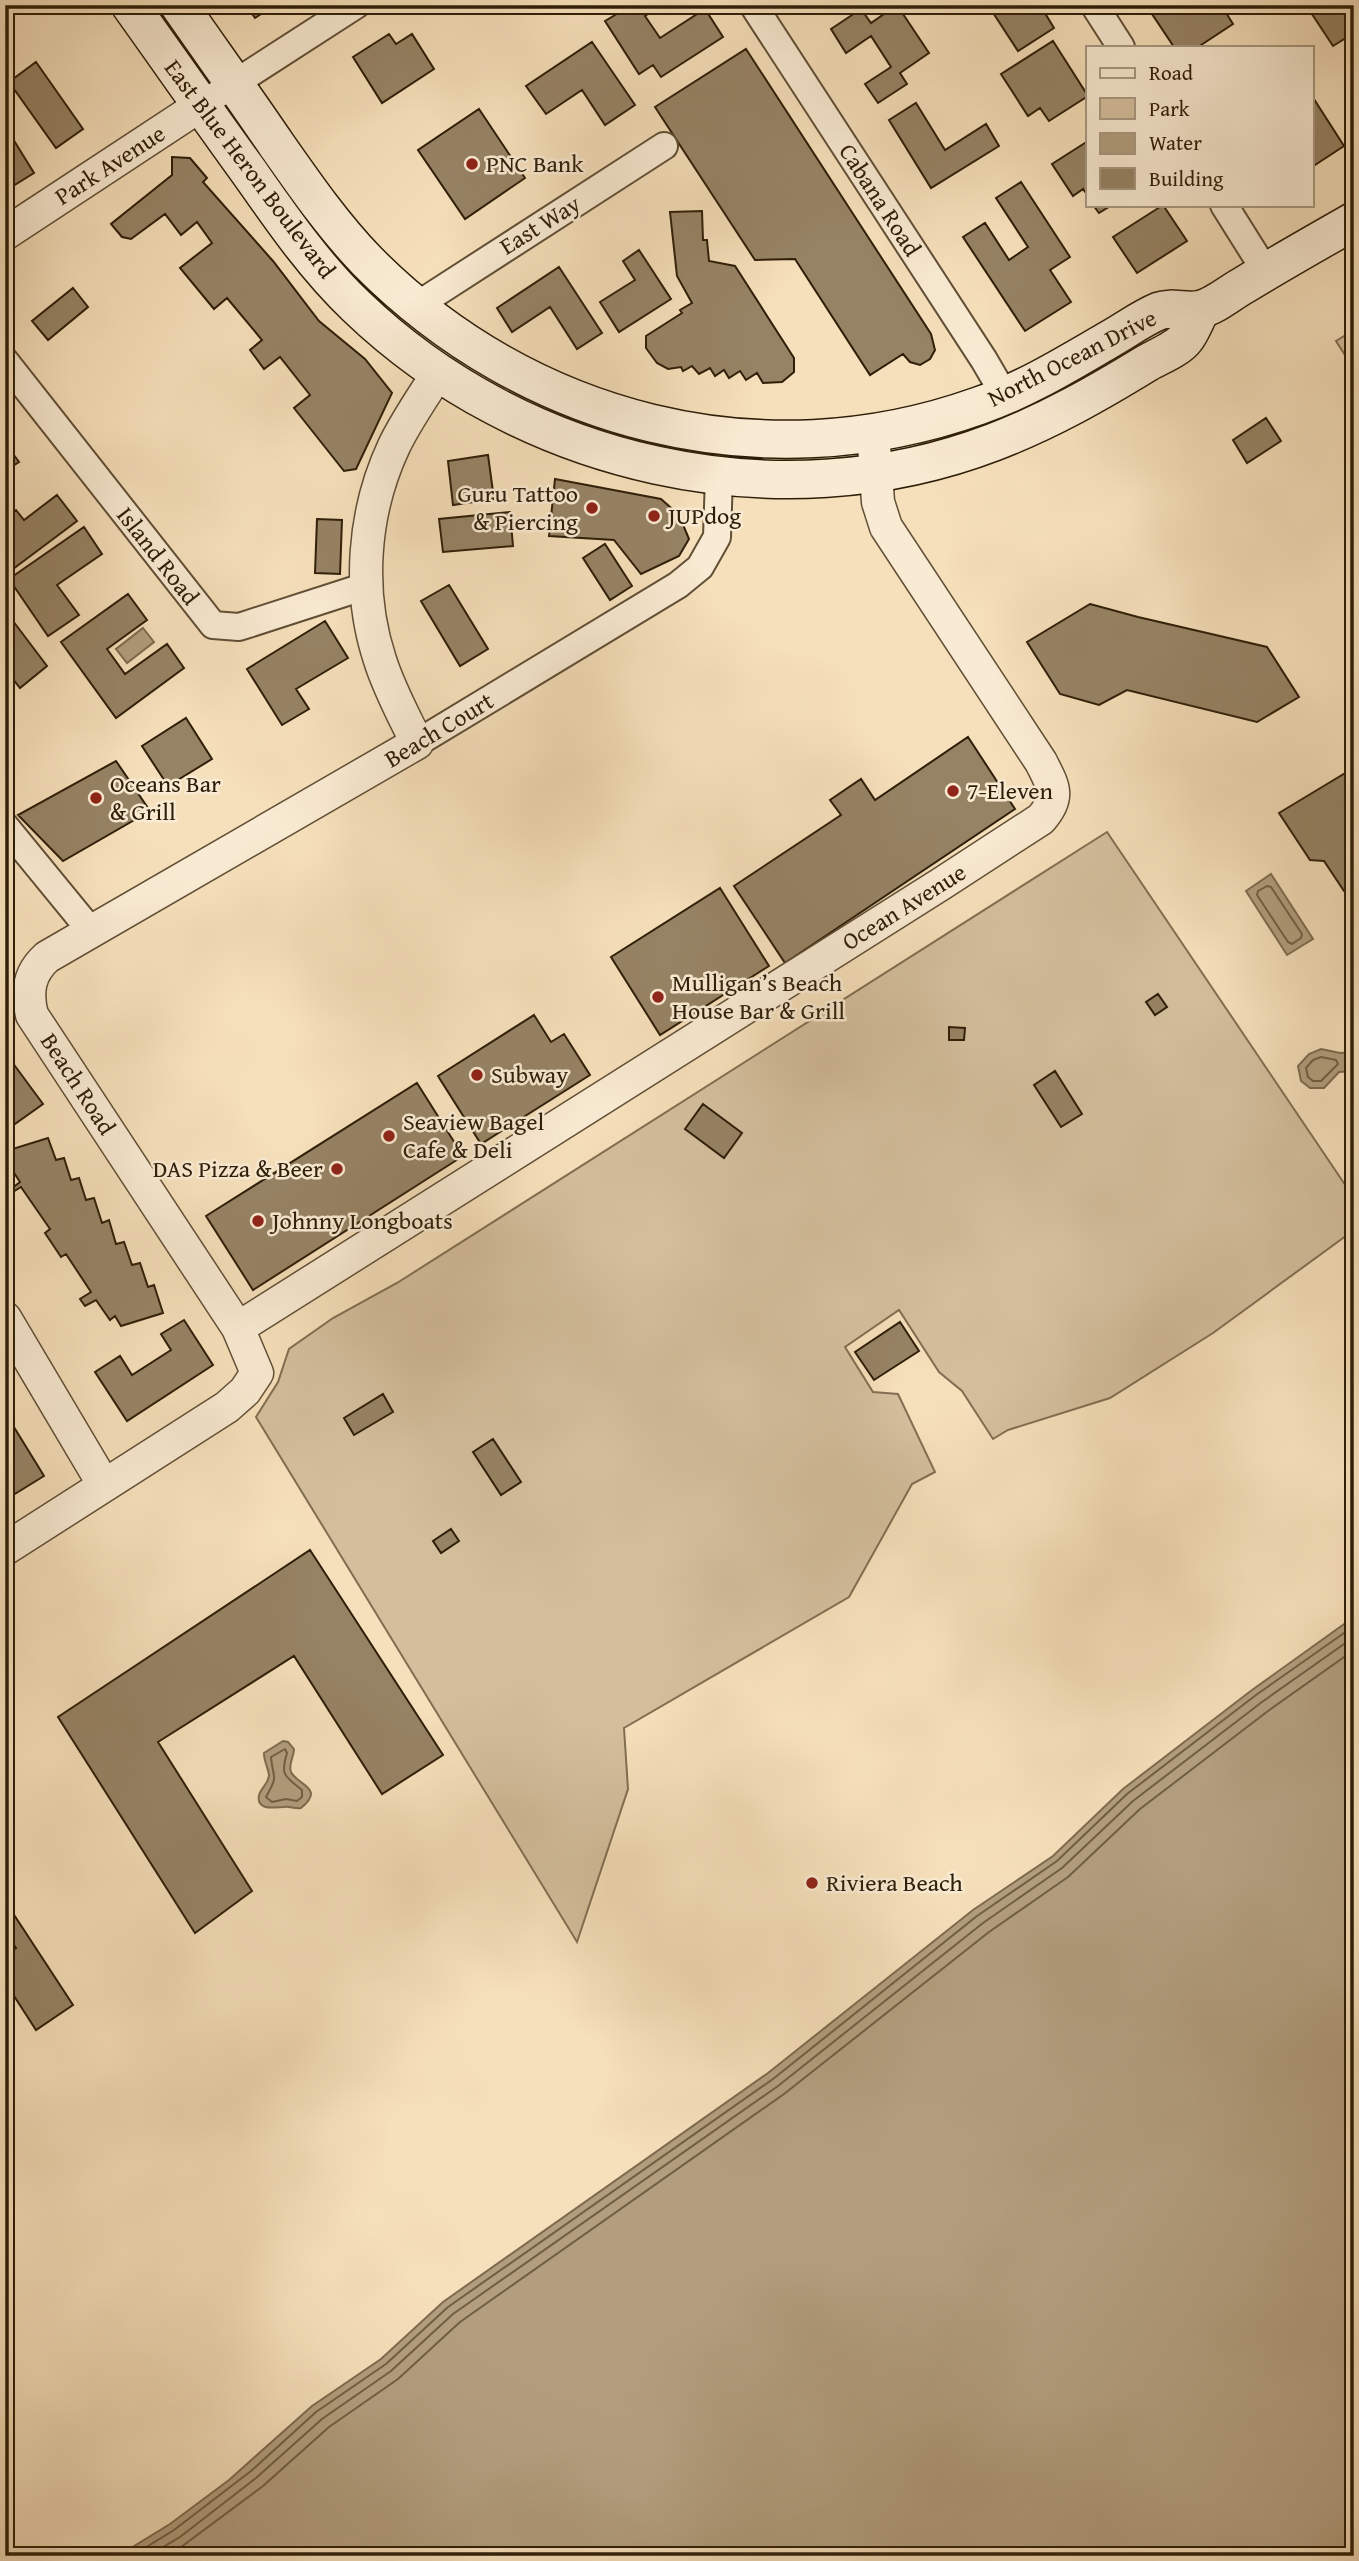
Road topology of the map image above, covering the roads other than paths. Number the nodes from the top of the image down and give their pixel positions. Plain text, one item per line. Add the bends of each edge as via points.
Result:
1 (130, 5) edge
2 (179, 5) edge
3 (356, 5) edge
4 (753, 5) edge
5 (1094, 5) edge
6 (1120, 46) edge
7 (234, 84) junction
8 (201, 105) junction
9 (664, 146) dead end
10 (1225, 206) edge
11 (1354, 221) edge
12 (5, 234) edge
13 (1266, 271) junction
14 (356, 306) junction
15 (416, 306) junction
16 (1201, 309) junction
17 (5, 361) edge
18 (438, 373) junction
19 (518, 373) junction
20 (1005, 396) junction
21 (873, 431) junction
22 (736, 438) joint
23 (876, 473) junction
24 (719, 477) junction
25 (366, 586) junction
26 (417, 743) junction
27 (5, 826) edge
28 (90, 930) junction
29 (5, 1318) edge
30 (238, 1328) junction
31 (104, 1485) junction
32 (5, 1549) edge

1 - 8 main road, East Blue Heron Boulevard
2 - 7 main road, East Blue Heron Boulevard
3 - 7 street, Park Avenue
4 - 20 street, Cabana Road
5 - 6 street
7 - 8 street, Park Avenue
7 - 15 main road, East Blue Heron Boulevard via 352,244
8 - 12 street, Park Avenue
8 - 14 main road, East Blue Heron Boulevard via 296,238
9 - 15 street, East Way
10 - 13 street
11 - 13 main road, North Ocean Drive
13 - 16 main road, North Ocean Drive
14 - 15 main road via 392,314
14 - 18 main road, East Blue Heron Boulevard
15 - 19 main road, East Blue Heron Boulevard
16 - 20 main road, North Ocean Drive via 1162,310
16 - 23 main road, North Ocean Drive via 1184,341 1058,415 983,446
17 - 25 street, Island Road via 213,625 239,627
18 - 19 main road via 464,360
18 - 24 main road, East Blue Heron Boulevard via 558,435 636,461
18 - 25 street via 394,446 380,482 370,520
19 - 22 main road, East Blue Heron Boulevard via 622,416
20 - 21 main road, North Ocean Drive via 943,417
21 - 22 main road, North Ocean Drive via 818,438
21 - 23 street, Ocean Avenue
23 - 24 main road, North Ocean Drive via 790,480
23 - 30 street, Ocean Avenue via 886,527 1053,785 1050,808 1041,819
24 - 26 street, Beach Court via 717,537 700,567 678,585
25 - 26 street via 380,661
26 - 28 street, Beach Court
27 - 28 street
28 - 30 street, Beach Road via 38,966 29,988 32,1015
29 - 31 street
30 - 31 street via 257,1373 245,1391
31 - 32 street

